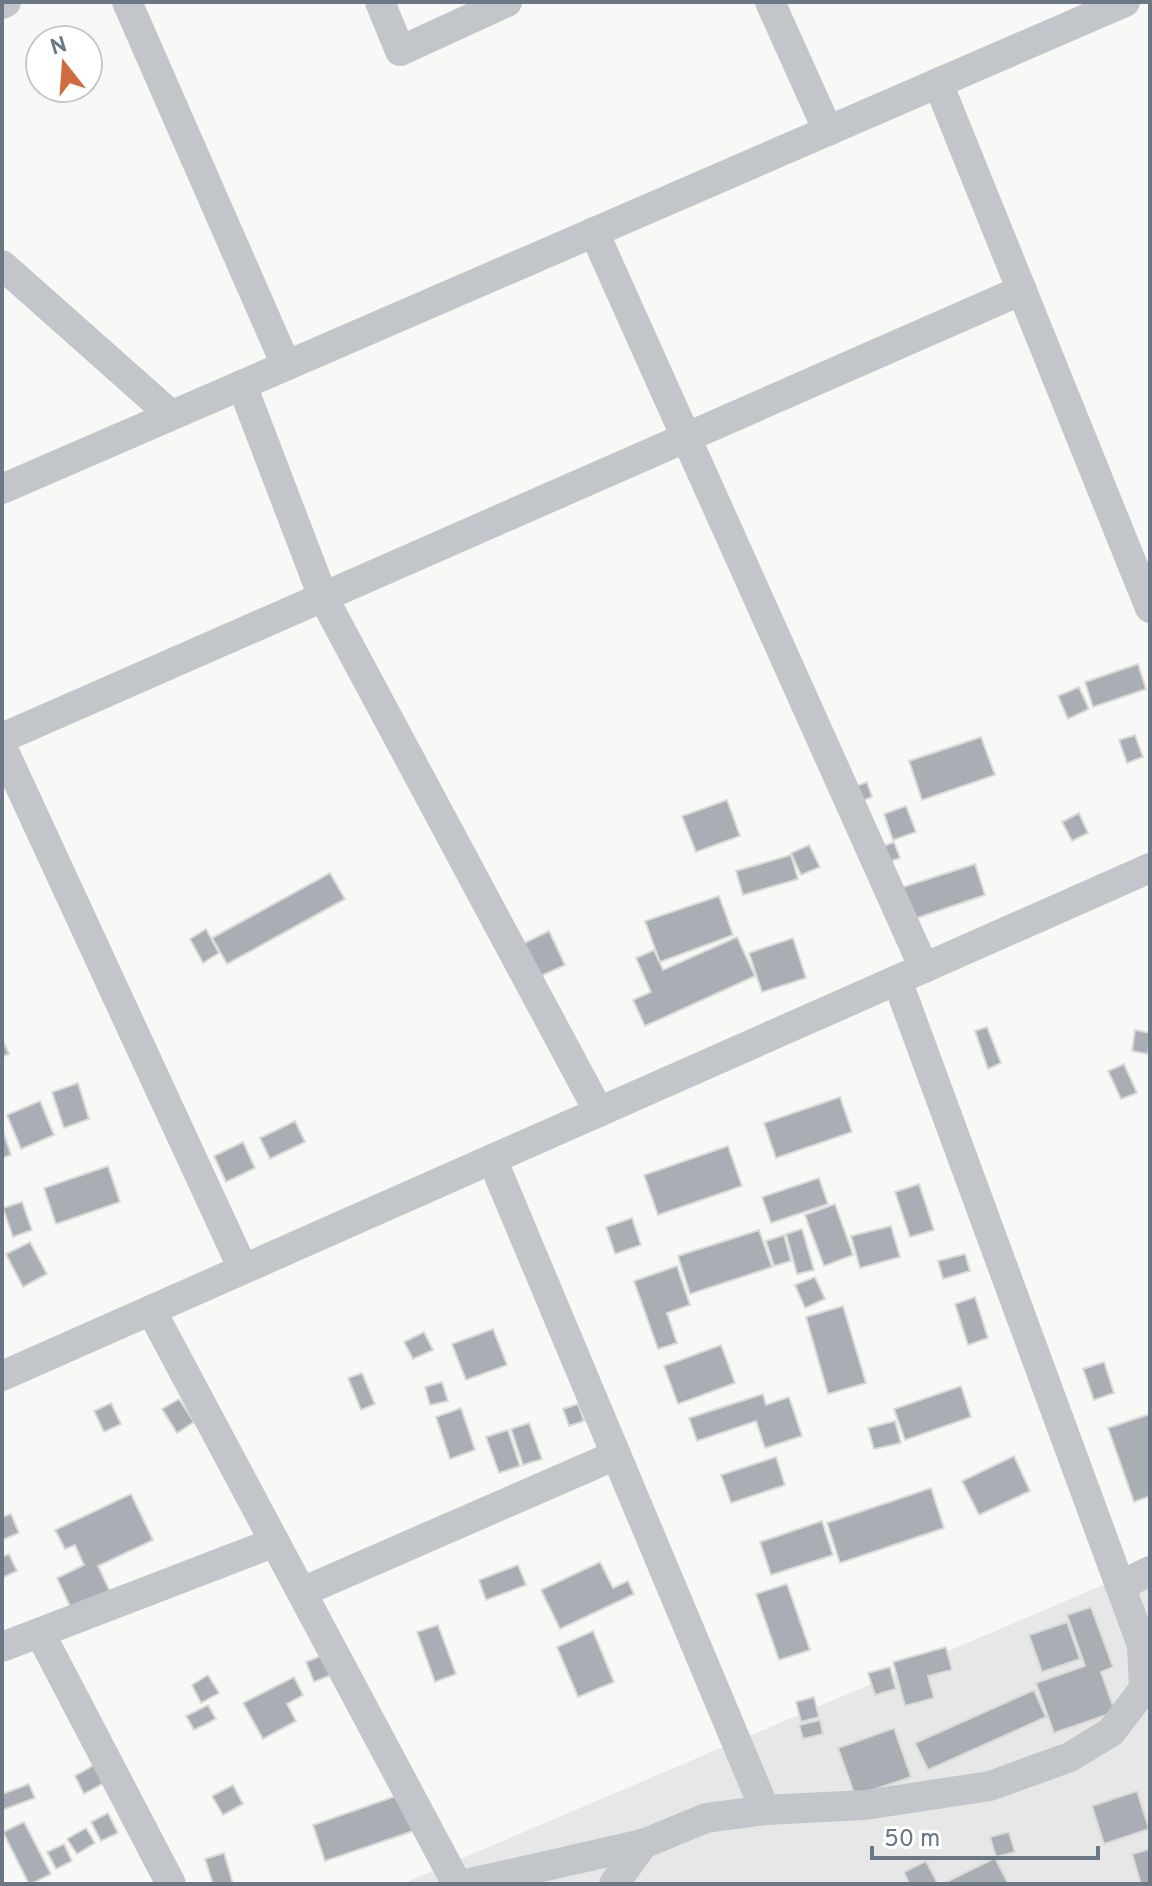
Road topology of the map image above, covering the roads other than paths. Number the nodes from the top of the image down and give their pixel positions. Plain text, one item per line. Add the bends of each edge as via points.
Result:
1 (127, 2) edge
2 (380, 2) edge
3 (507, 2) edge
4 (770, 2) edge
5 (1125, 2) edge
6 (938, 83) junction
7 (828, 131) junction
8 (594, 232) junction
9 (2, 265) edge
10 (1022, 290) junction
11 (286, 365) junction
12 (242, 385) junction
13 (171, 415) junction
14 (686, 438) junction
15 (2, 489) edge
16 (323, 597) junction
17 (1150, 608) edge
18 (2, 738) edge
19 (2, 747) edge
20 (1150, 868) edge
21 (911, 974) junction
22 (599, 1112) junction
23 (492, 1159) junction
24 (243, 1269) junction
25 (151, 1310) junction
26 (2, 1376) edge
27 (616, 1455) junction
28 (275, 1542) junction
29 (1150, 1571) edge
30 (1120, 1586) junction
31 (302, 1592) junction
32 (40, 1633) junction
33 (2, 1647) edge
34 (1147, 1696) edge
35 (765, 1810) junction
36 (643, 1844) junction
37 (171, 1884) edge
38 (457, 1884) edge
39 (466, 1884) edge
40 (614, 1884) edge

1 - 11 street
2 - 3 street via 400,51
4 - 7 street
5 - 6 street
6 - 7 street
6 - 10 street
7 - 8 street
8 - 11 street
8 - 14 street
9 - 13 street
10 - 14 street
10 - 17 street
11 - 12 street
12 - 13 street
12 - 16 street
13 - 15 street
14 - 16 street
14 - 21 street
16 - 18 street
16 - 22 street
19 - 24 street
20 - 21 street
21 - 22 street
21 - 30 street
22 - 23 street
23 - 24 street
23 - 27 street
24 - 25 street
25 - 26 street
25 - 28 street
27 - 31 street
27 - 35 street
28 - 31 street
28 - 32 street
29 - 30 street
30 - 34 street via 1142,1645
31 - 38 street
32 - 33 street
32 - 37 street
34 - 35 street via 1111,1732 1070,1757 990,1786 865,1805
35 - 36 street via 706,1818
36 - 39 street
36 - 40 street

